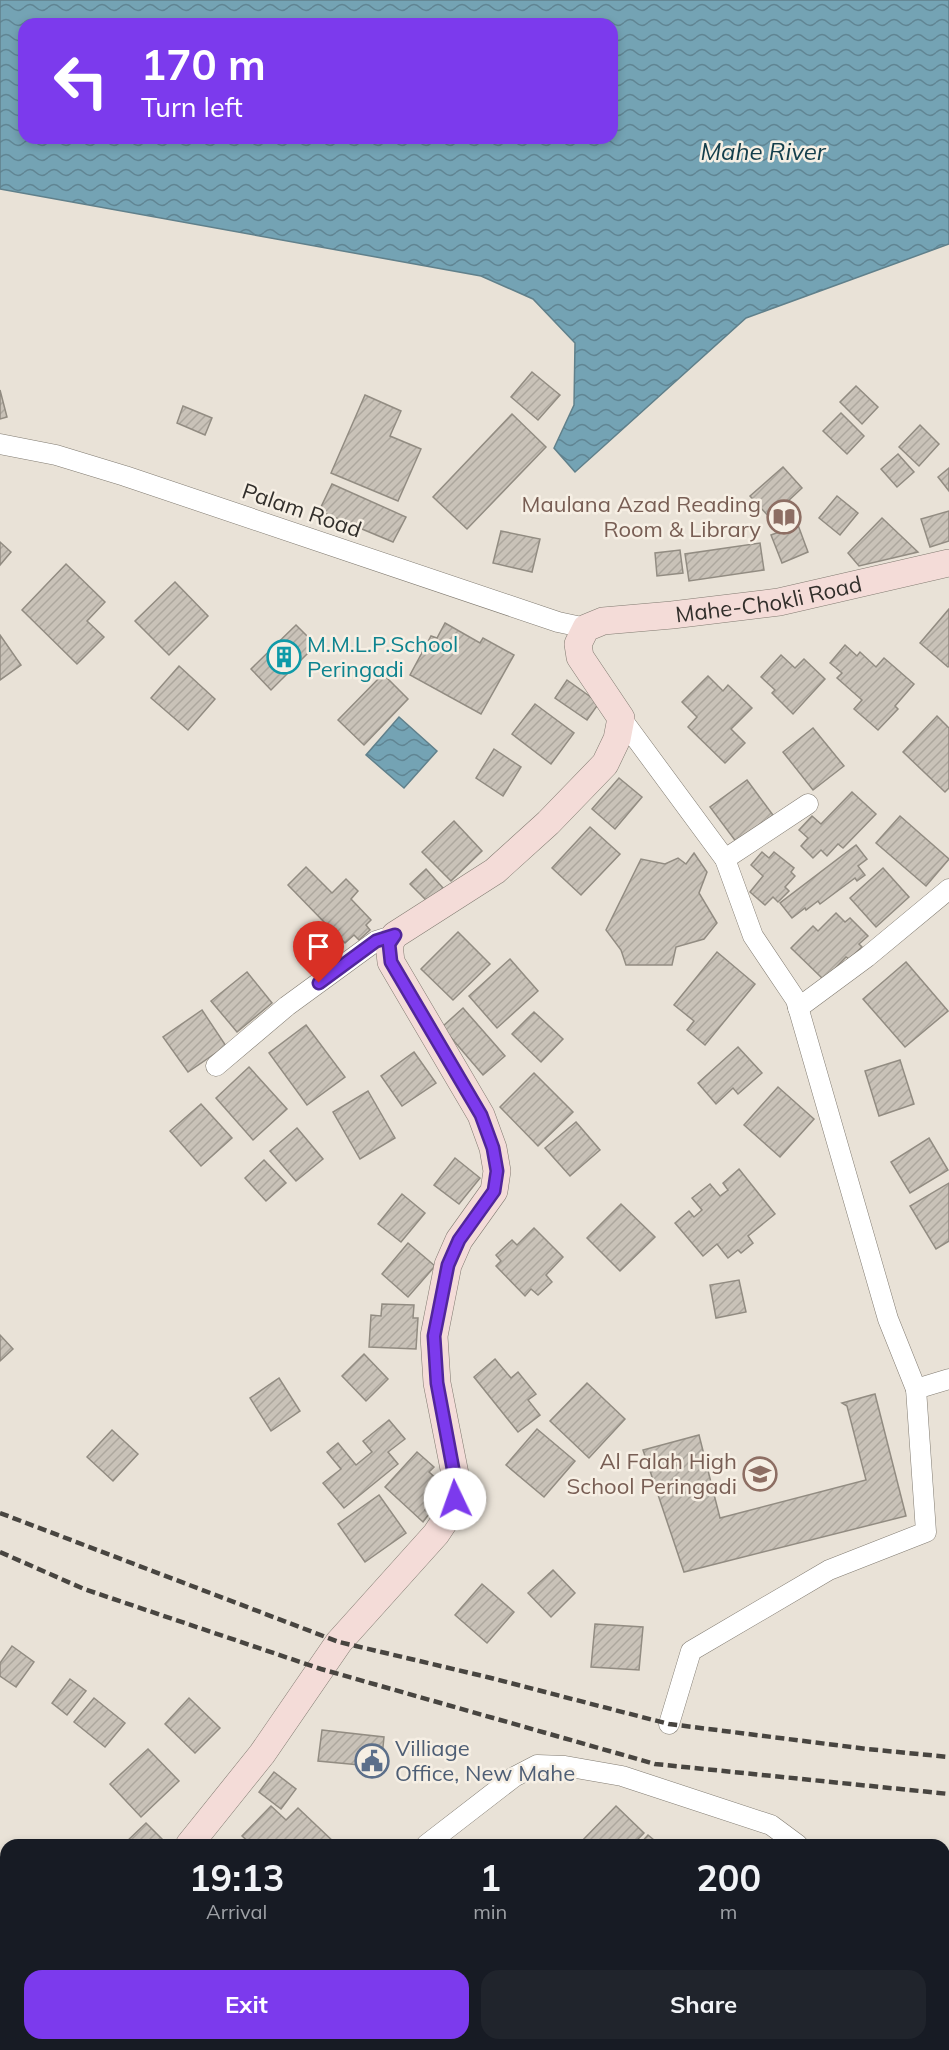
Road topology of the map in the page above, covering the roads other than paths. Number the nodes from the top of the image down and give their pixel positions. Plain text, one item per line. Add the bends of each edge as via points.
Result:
1 (0, 444) edge
2 (949, 563) edge
3 (586, 628) junction
4 (621, 718) junction
5 (808, 804) dead end
6 (725, 859) junction
7 (949, 889) edge
8 (395, 935) junction
9 (798, 1008) junction
10 (216, 1065) dead end
11 (949, 1379) edge
12 (916, 1389) junction
13 (669, 1724) dead end
14 (194, 1839) edge
15 (434, 1839) edge
16 (790, 1839) edge

1 - 3 street, Palam Road via 56,455 125,476 558,622
2 - 3 main road, Mahe-Chokli Road via 778,602 603,621
3 - 4 main road via 578,644 580,657
4 - 6 street
4 - 8 main road via 617,740 606,764 548,823 495,871
5 - 6 street
6 - 9 street via 753,936
7 - 9 street
8 - 10 street via 376,941 287,1006
8 - 14 main road via 389,944 391,962 481,1115 497,1171 494,1191 459,1240 448,1265 434,1336 437,1383 455,1499 436,1534 339,1642 262,1754
9 - 12 street via 888,1319
11 - 12 street
12 - 13 street via 926,1532 829,1570 691,1651
15 - 16 street via 514,1777 537,1765 621,1776 771,1825

